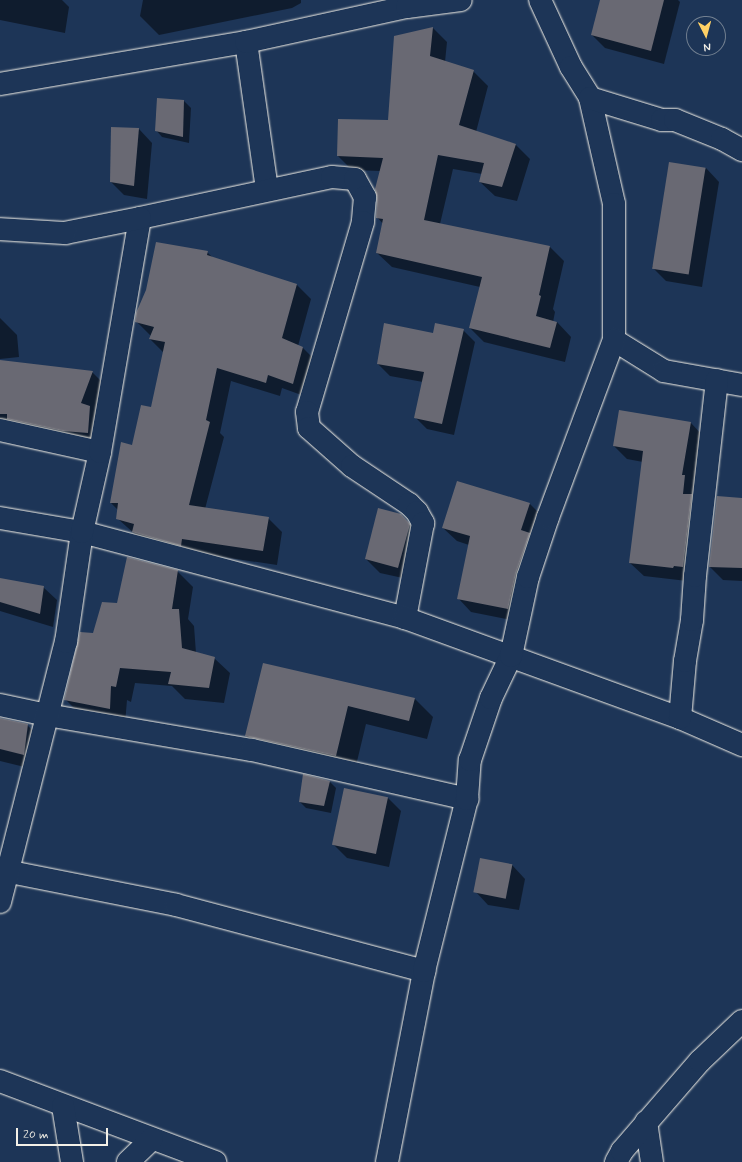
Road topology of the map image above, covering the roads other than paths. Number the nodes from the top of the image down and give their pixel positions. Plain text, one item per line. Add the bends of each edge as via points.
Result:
1 (461, 0) edge
2 (540, 0) edge
3 (400, 3) edge
4 (246, 42) junction
5 (0, 84) edge
6 (590, 98) junction
7 (742, 150) edge
8 (267, 190) junction
9 (140, 218) junction
10 (0, 229) edge
11 (614, 340) junction
12 (717, 380) junction
13 (742, 385) edge
14 (0, 430) edge
15 (100, 452) junction
16 (0, 518) edge
17 (82, 532) junction
18 (405, 618) junction
19 (511, 656) junction
20 (0, 705) edge
21 (48, 715) junction
22 (680, 718) junction
23 (742, 745) edge
24 (467, 799) junction
25 (4, 871) edge
26 (0, 902) edge
27 (424, 971) junction
28 (742, 1021) edge
29 (0, 1081) edge
30 (63, 1106) junction
31 (646, 1122) junction
32 (152, 1139) junction
33 (72, 1162) edge
34 (128, 1162) edge
35 (215, 1162) edge
36 (387, 1162) edge
37 (616, 1162) edge
38 (652, 1162) edge

1 - 3 street
2 - 6 street via 571,68
3 - 4 street
4 - 5 street
4 - 8 street
6 - 7 street via 662,120 675,120
6 - 11 street via 614,204
8 - 9 street
8 - 18 street via 332,177 355,179 366,197 363,222 307,412 309,428 352,466 409,504 423,523
9 - 10 street via 65,233
9 - 15 street
11 - 12 street via 664,371
11 - 19 street via 528,577
12 - 13 street
12 - 22 street
14 - 15 street
15 - 17 street
16 - 17 street
17 - 18 street
17 - 21 street via 66,642
18 - 19 street
19 - 22 street
19 - 24 street via 491,698 470,760
20 - 21 street
21 - 24 street via 252,750
21 - 25 street
22 - 23 street
24 - 27 street
25 - 26 street
25 - 27 street via 176,905
27 - 36 street
28 - 31 street via 700,1061
29 - 30 street
30 - 32 street
30 - 33 street
31 - 37 street
31 - 38 street
32 - 34 street
32 - 35 street

